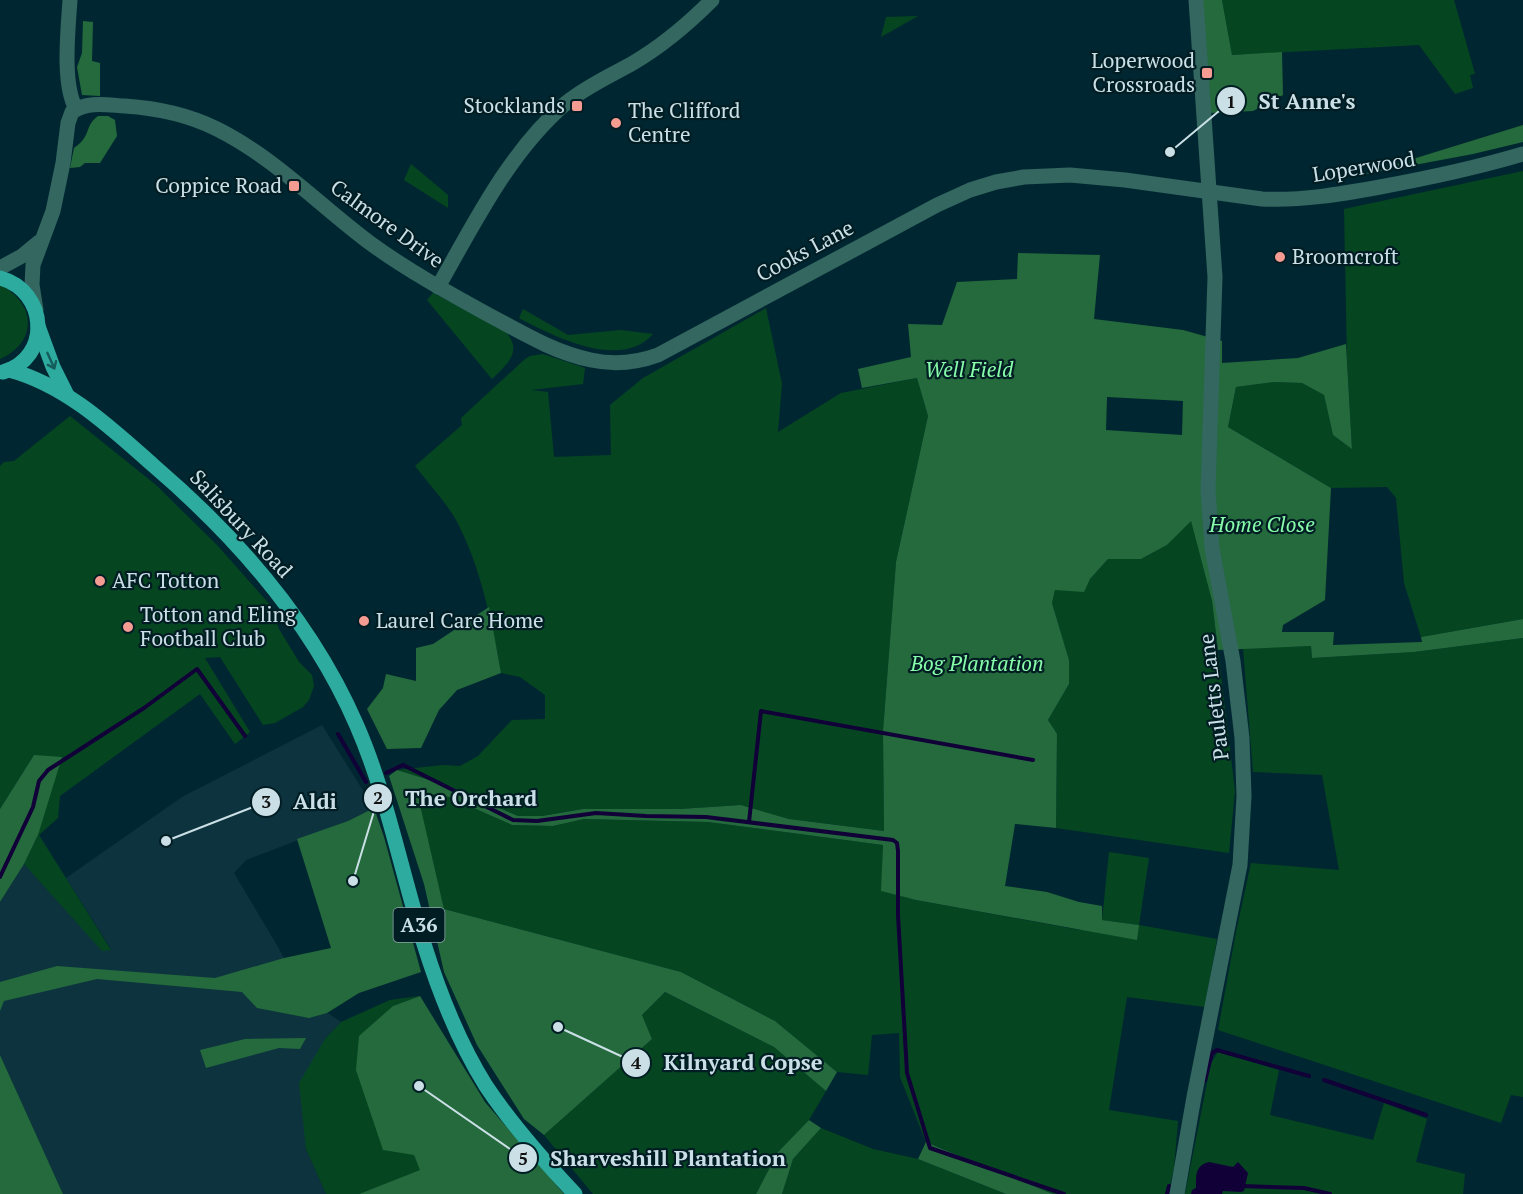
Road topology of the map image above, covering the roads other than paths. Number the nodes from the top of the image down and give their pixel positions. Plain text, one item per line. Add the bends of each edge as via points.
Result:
1 (70, 0) edge
2 (712, 0) edge
3 (1196, 0) edge
4 (76, 109) junction
5 (1523, 154) edge
6 (1209, 191) junction
7 (41, 240) junction
8 (0, 268) edge
9 (0, 278) edge
10 (438, 287) junction
11 (36, 310) junction
12 (38, 326) junction
13 (4, 371) edge
14 (67, 395) junction
15 (575, 1194) edge
16 (1178, 1194) edge

1 - 4 street via 68,78
2 - 10 street, Calmore Drive via 680,31 633,63 584,89 531,138 503,176
3 - 6 street, Pauletts Lane
4 - 7 street via 68,123 53,211
4 - 10 street, Calmore Drive via 90,105 133,106 180,115 215,128 278,167 370,243
5 - 6 street, Loperwood via 1437,177 1316,197 1277,200
6 - 10 street, Cooks Lane via 1070,175 1015,178 970,190 641,361 592,360 559,350
6 - 16 street, Pauletts Lane via 1215,285 1208,490 1212,548 1233,661 1242,738 1244,828
7 - 8 street
7 - 11 street via 33,265
9 - 11 main road via 25,292
11 - 12 main road
12 - 13 main road via 33,348 18,364
12 -> 14 main road, Salisbury Road / A36
13 - 14 main road, Salisbury Road / A36 via 23,374
14 - 15 main road, Salisbury Road / A36 via 203,510 273,589 318,652 370,759 435,977 470,1058 526,1140

